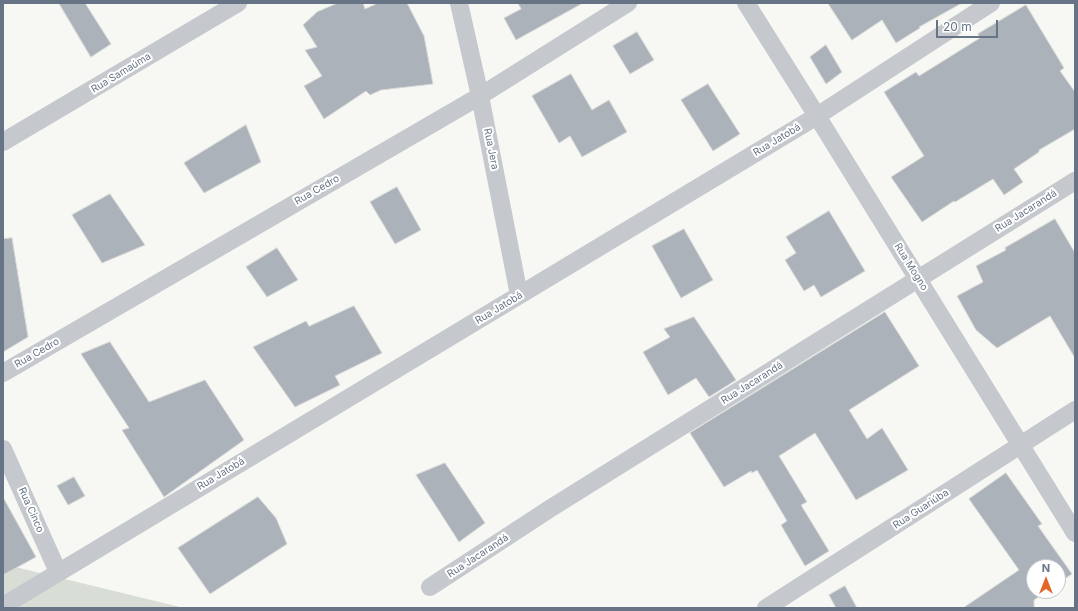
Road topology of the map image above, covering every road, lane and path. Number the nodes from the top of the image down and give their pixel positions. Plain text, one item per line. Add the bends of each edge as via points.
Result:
1 (238, 3) edge
2 (459, 3) edge
3 (628, 3) edge
4 (746, 3) edge
5 (992, 3) edge
6 (480, 96) junction
7 (818, 116) junction
8 (3, 142) edge
9 (1075, 181) edge
10 (918, 279) junction
11 (520, 295) junction
12 (3, 373) edge
13 (1075, 410) edge
14 (1021, 444) junction
15 (3, 449) edge
16 (1075, 532) edge
17 (58, 572) junction
18 (430, 587) dead end
19 (3, 606) edge
20 (766, 608) edge

1 - 8 street, Rua Samaúma
2 - 6 street, Rua Jera
3 - 6 street, Rua Cedro
4 - 7 street, Rua Mogno
5 - 7 street, Rua Jatobá
6 - 11 street, Rua Jera
6 - 12 street, Rua Cedro
7 - 10 street, Rua Mogno
7 - 11 street, Rua Jatobá
9 - 10 street, Rua Jacarandá
10 - 14 street, Rua Mogno
10 - 18 street, Rua Jacarandá via 551,508
11 - 17 street, Rua Jatobá
13 - 14 street, Rua Guariúba
14 - 16 street, Rua Mogno
14 - 20 street, Rua Guariúba
15 - 17 street, Rua Cinco
17 - 19 street, Rua Jatobá

